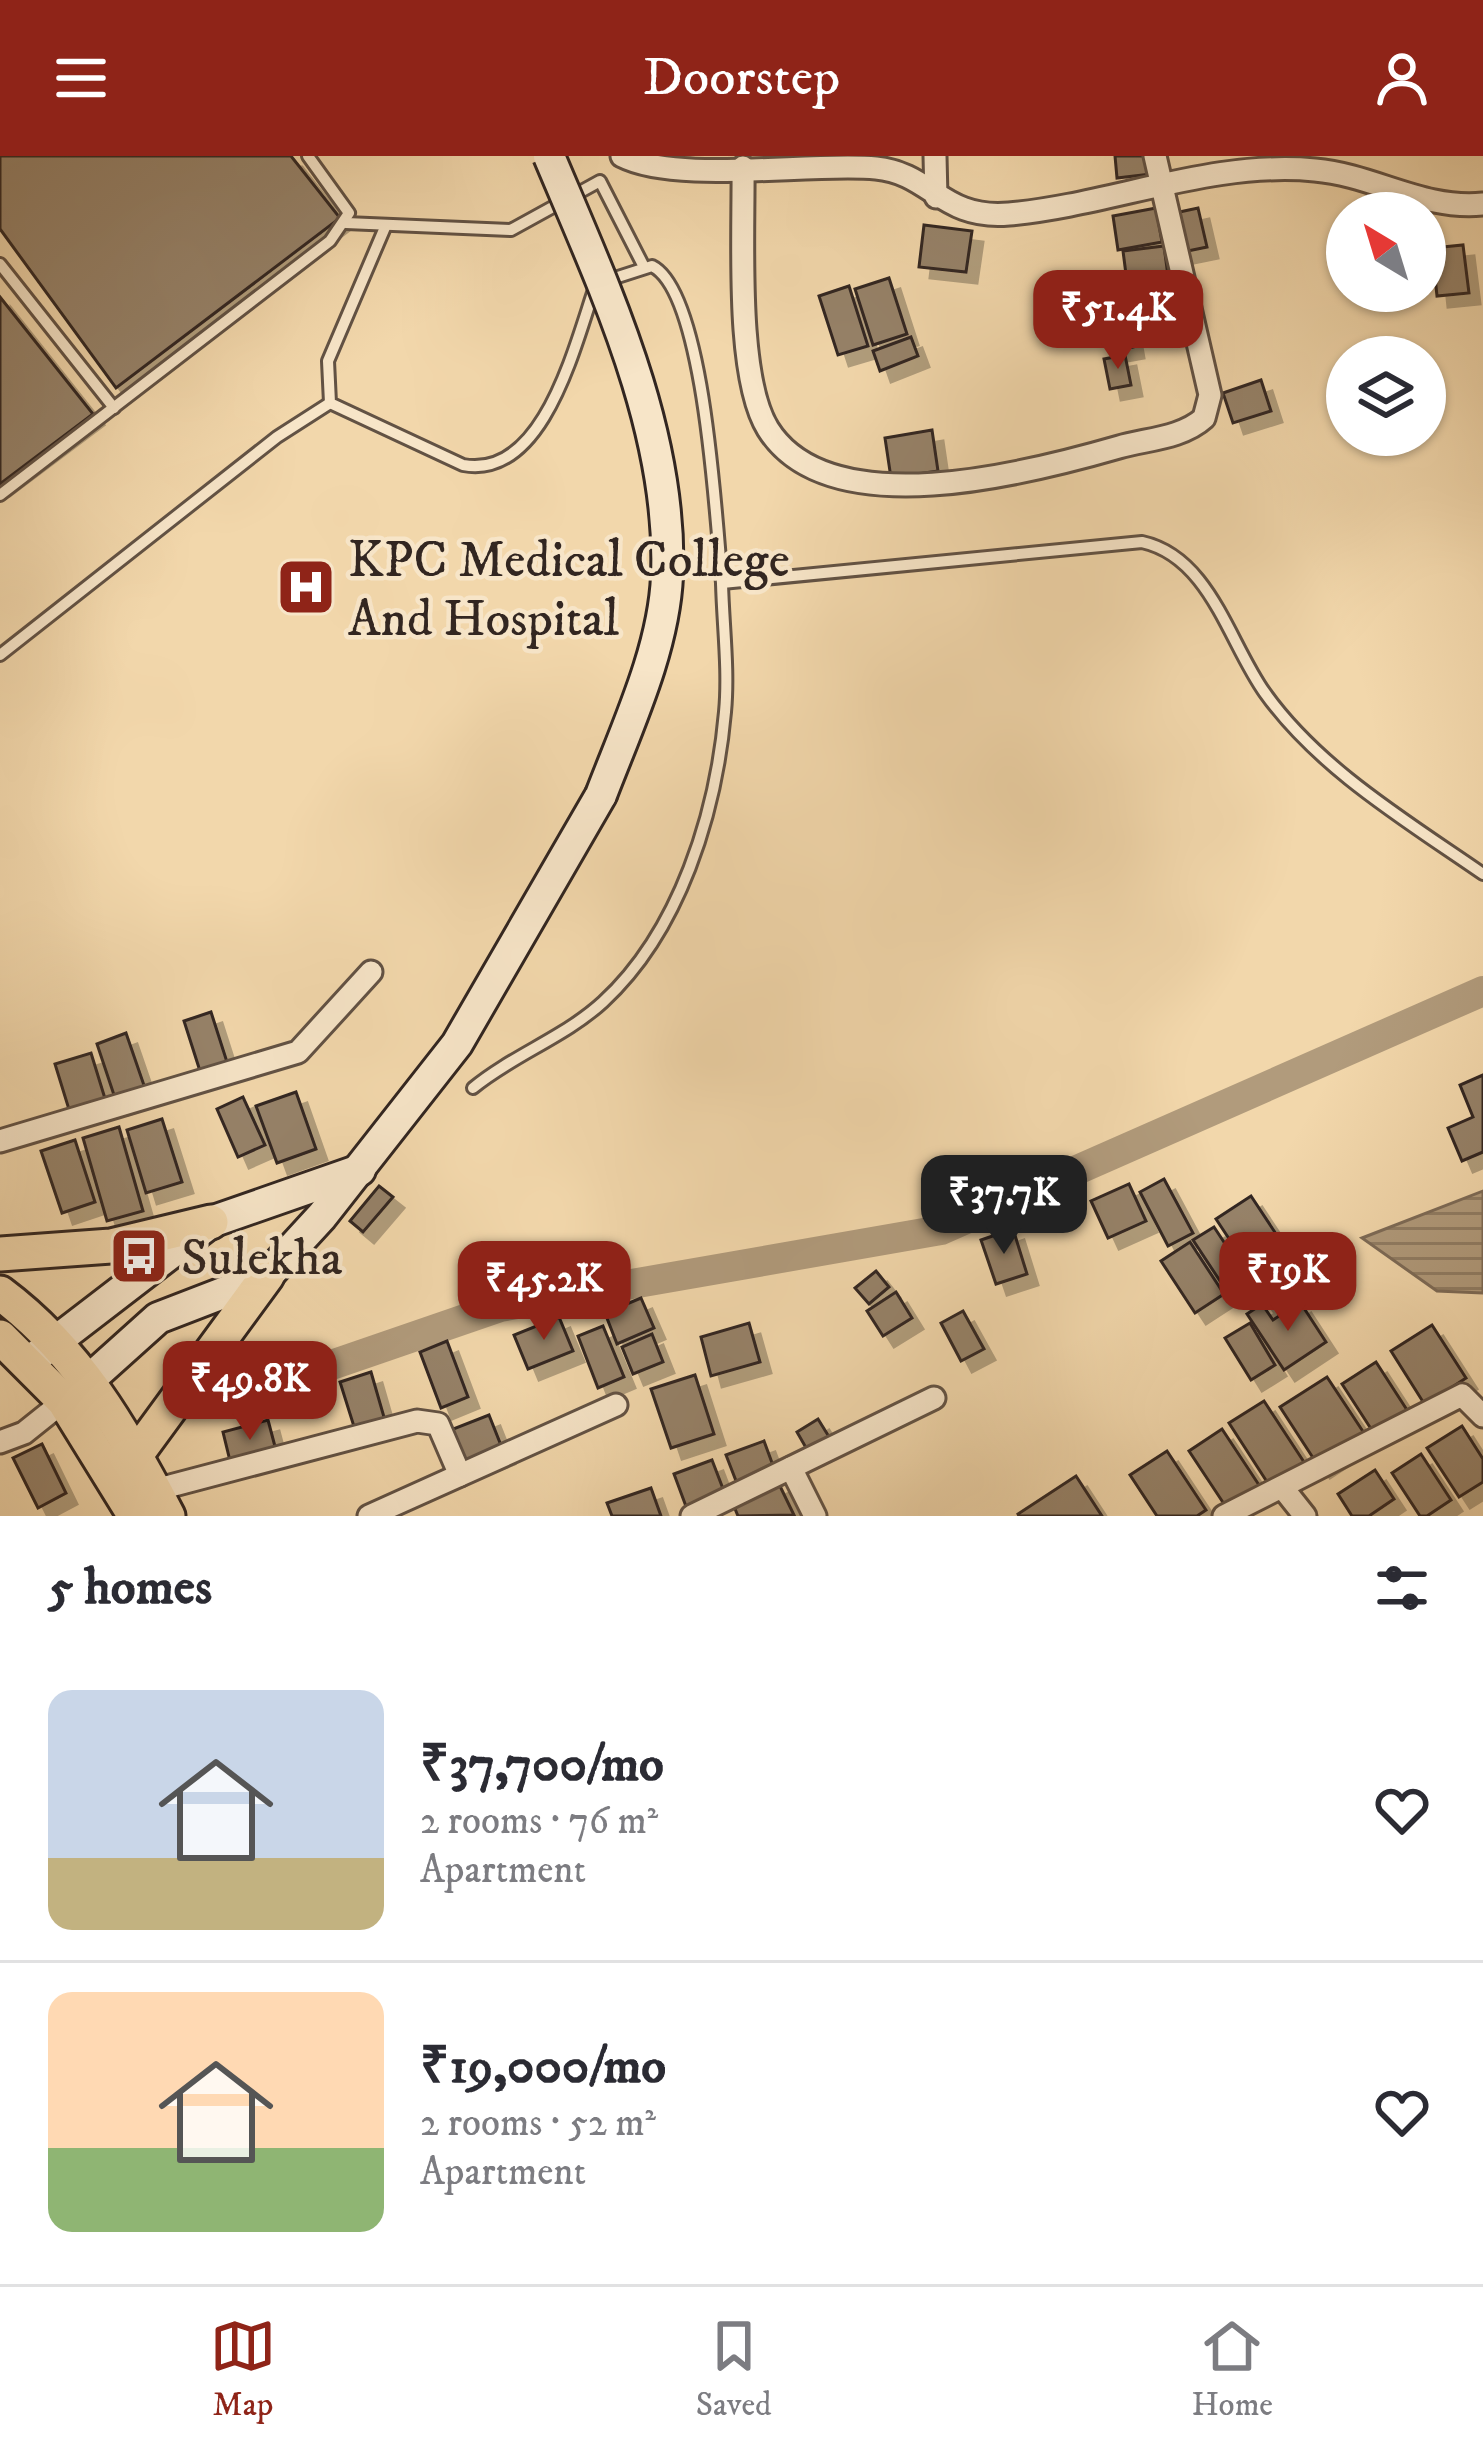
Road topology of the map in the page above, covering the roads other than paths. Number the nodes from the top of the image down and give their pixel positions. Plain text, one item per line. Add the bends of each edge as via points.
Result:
1 (308, 156) edge
2 (549, 156) edge
3 (622, 156) edge
4 (935, 156) edge
5 (1155, 156) edge
6 (816, 162) edge
7 (743, 167) junction
8 (1163, 185) junction
9 (936, 197) junction
10 (1483, 204) edge
11 (346, 223) junction
12 (386, 225) junction
13 (0, 264) edge
14 (643, 265) junction
15 (331, 403) junction
16 (114, 408) junction
17 (0, 495) edge
18 (722, 583) junction
19 (0, 655) edge
20 (1483, 874) edge
21 (371, 972) dead end
22 (473, 1088) dead end
23 (0, 1142) edge
24 (360, 1170) junction
25 (211, 1222) junction
26 (0, 1254) edge
27 (267, 1276) junction
28 (0, 1293) edge
29 (0, 1337) edge
30 (56, 1341) junction
31 (28, 1362) junction
32 (77, 1392) junction
33 (934, 1398) dead end
34 (616, 1405) dead end
35 (1483, 1416) edge
36 (0, 1442) edge
37 (136, 1455) junction
38 (791, 1468) junction
39 (460, 1475) junction
40 (1282, 1487) junction
41 (152, 1507) edge
42 (369, 1516) edge
43 (692, 1516) edge
44 (814, 1516) edge
45 (1224, 1516) edge
46 (1305, 1516) edge

1 - 11 lane via 346,206
2 - 24 main road, bridge via 618,327 665,482 667,580 641,689 601,795 457,1044
3 - 7 street via 639,164
4 - 9 street
5 - 8 street
6 - 7 street
6 - 9 street via 895,170
7 - 8 street via 746,330 764,423 782,449 814,471 883,485 1045,468 1182,432 1204,418 1210,395
8 - 9 street via 1004,214 968,212
8 - 10 street via 1244,170 1316,170 1408,198
11 - 12 lane
11 - 16 lane
12 - 14 lane via 511,230 600,181
12 - 15 lane via 328,361
13 - 16 lane
14 - 15 lane via 596,284 543,418 503,464 463,465
14 - 18 lane via 662,271 686,309
15 - 19 lane
16 - 17 lane
18 - 20 lane via 1160,546 1187,563 1265,694 1304,740
18 - 22 lane via 726,710 702,836 658,932 602,1002
21 - 23 street via 298,1052
24 - 25 main road
24 - 27 main road
25 - 26 main road via 111,1246
25 - 30 main road
27 - 32 main road via 158,1318
27 - 37 main road
28 - 30 main road
29 - 31 main road
30 - 31 main road
30 - 32 main road
31 - 32 main road
32 - 36 street
32 - 37 main road
32 - 41 main road
33 - 38 street
34 - 39 street
35 - 40 street via 1462,1395
37 - 41 main road
38 - 43 street
38 - 44 street
39 - 41 street via 438,1424 417,1420
39 - 42 street
40 - 45 street
40 - 46 street

